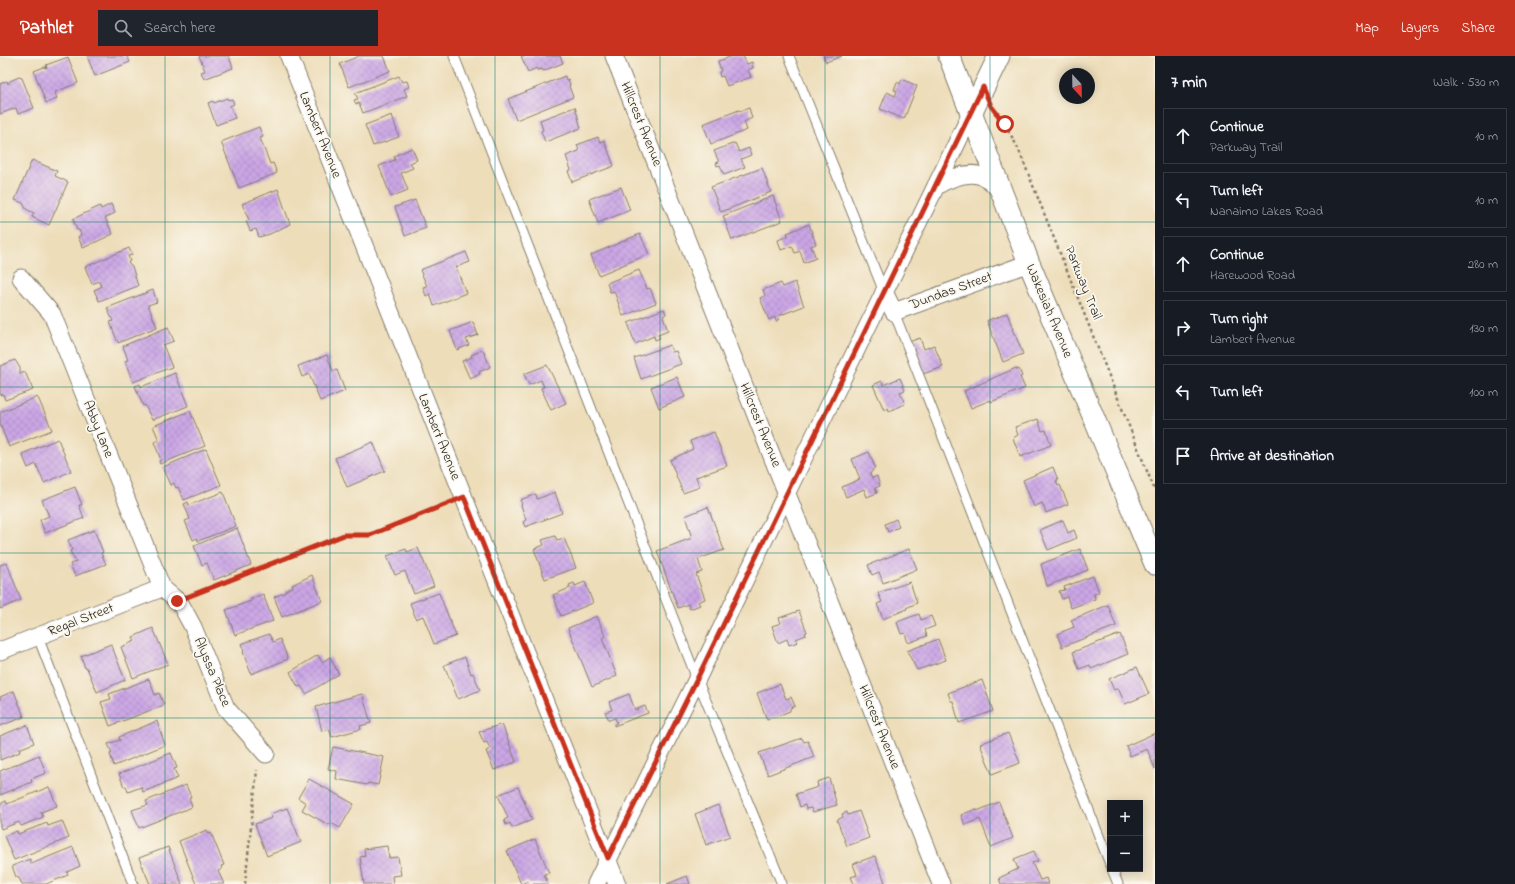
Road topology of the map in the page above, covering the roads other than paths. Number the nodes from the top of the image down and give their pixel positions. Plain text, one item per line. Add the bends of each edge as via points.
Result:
1 (289, 56) edge
2 (454, 56) edge
3 (614, 56) edge
4 (789, 56) edge
5 (949, 56) edge
6 (999, 56) edge
7 (971, 114) junction
8 (936, 186) junction
9 (1004, 197) junction
10 (1029, 263) junction
11 (21, 278) dead end
12 (884, 292) junction
13 (894, 312) junction
14 (787, 492) junction
15 (1155, 564) edge
16 (162, 588) junction
17 (38, 637) junction
18 (0, 651) edge
19 (697, 679) junction
20 (263, 751) road end
21 (1107, 856) edge
22 (608, 858) junction
23 (1113, 872) edge
24 (133, 884) edge
25 (596, 884) edge
26 (617, 884) edge
27 (782, 884) edge
28 (941, 884) edge
29 (1118, 884) edge

1 - 22 street, Lambert Avenue
2 - 19 lane
3 - 14 street, Hillcrest Avenue
4 - 12 lane
5 - 7 street, Wakesiah Avenue
6 - 7 street
7 - 8 street
7 - 9 street, Wakesiah Avenue
8 - 9 street via 958,175 974,174 992,181
8 - 12 street
9 - 10 street, Wakesiah Avenue
10 - 13 street, Dundas Street
10 - 15 street, Wakesiah Avenue
11 - 16 street, Abby Lane via 52,314
12 - 13 street, Dundas Street
12 - 14 street
13 - 21 lane
14 - 19 street
14 - 28 street, Hillcrest Avenue
16 - 17 street, Regal Street
16 - 20 street, Alyssa Place via 180,603 193,627 226,708
17 - 18 street, Regal Street
17 - 24 lane
19 - 22 street
19 - 27 lane
22 - 25 street
22 - 26 street, Lambert Avenue
23 - 29 lane

